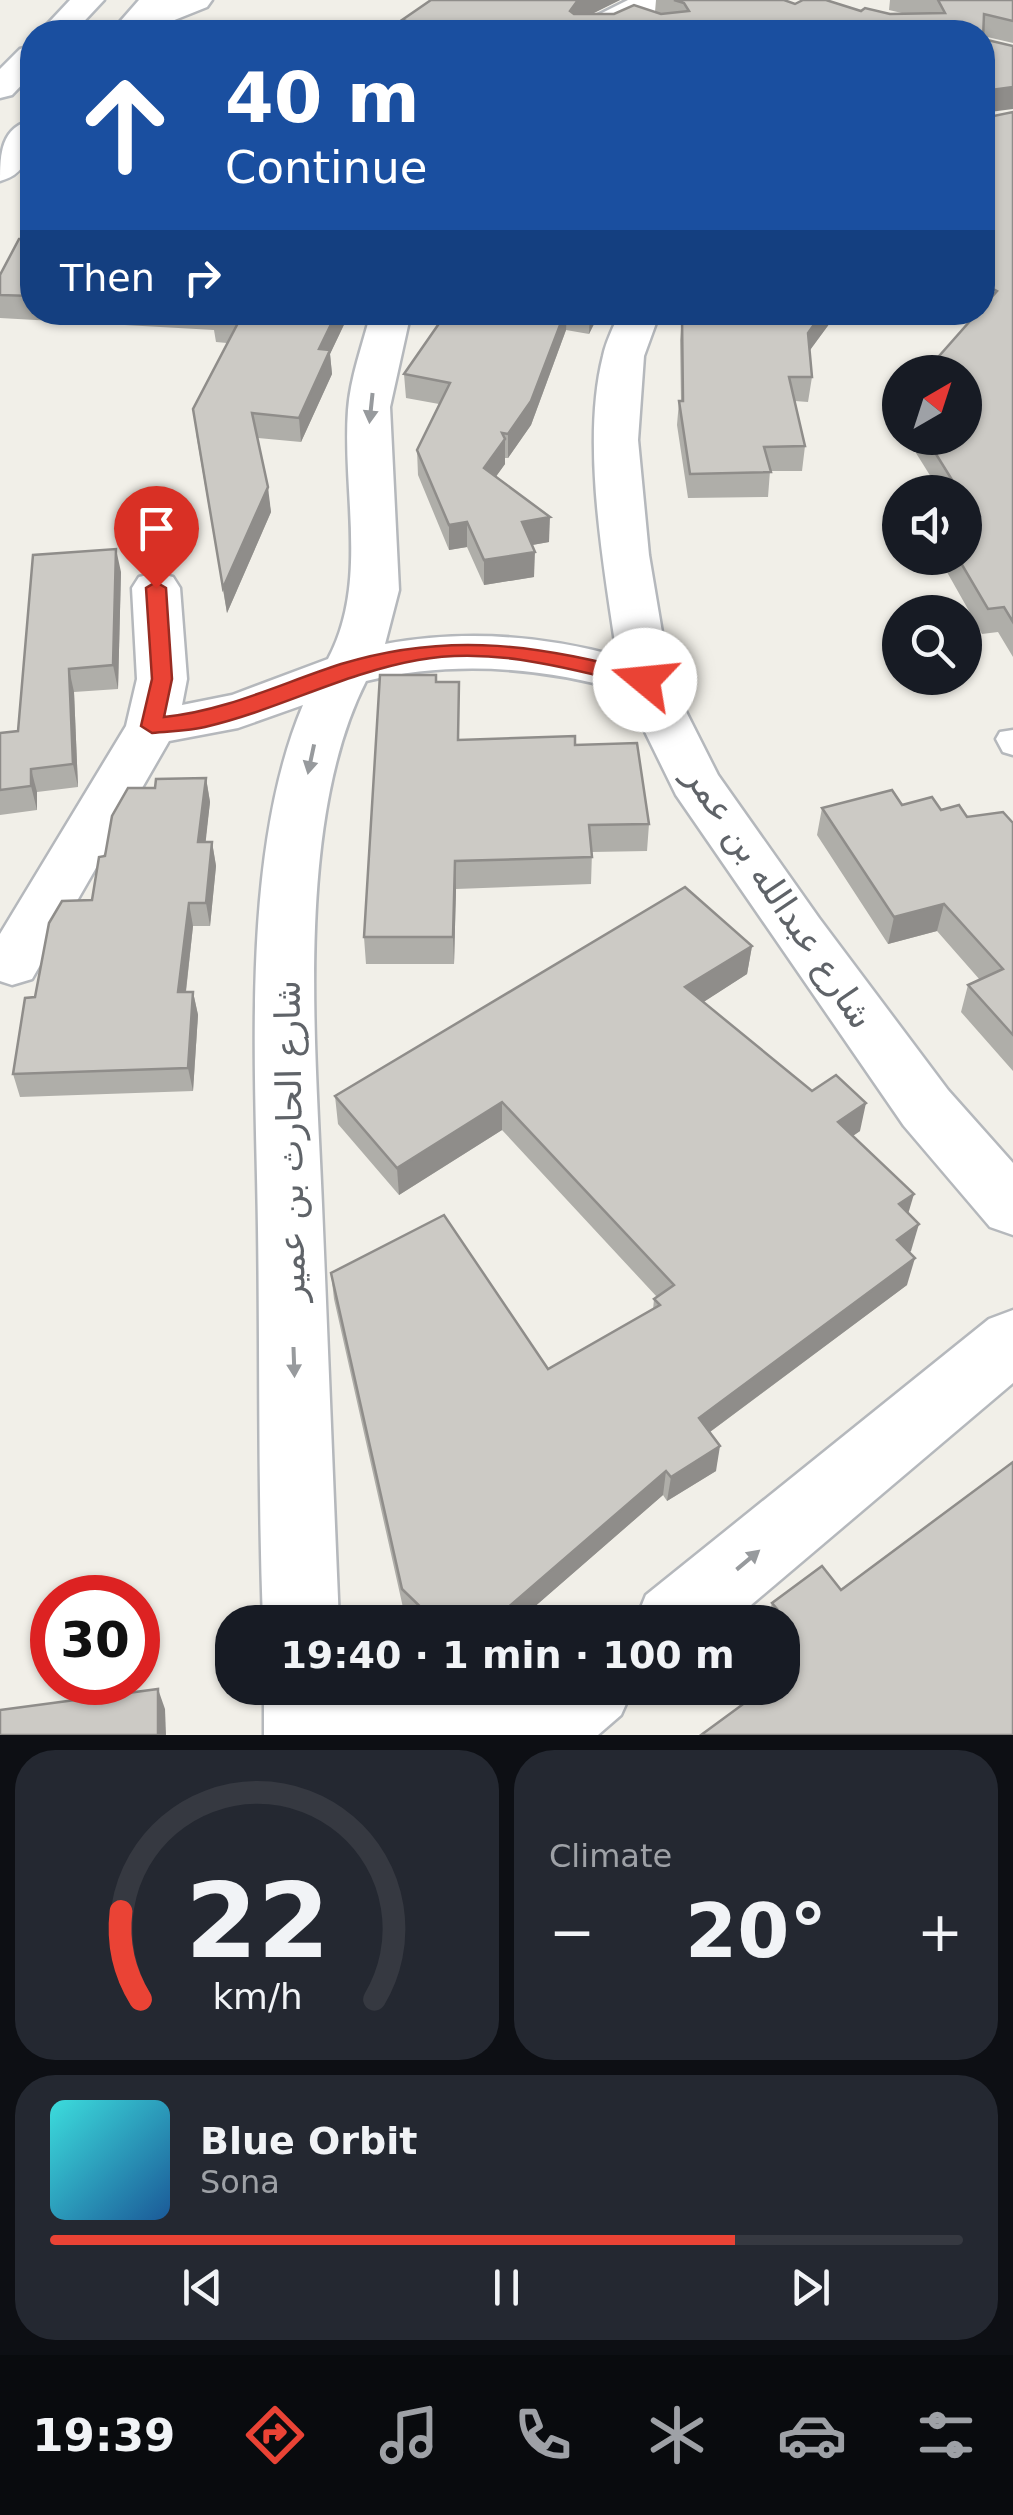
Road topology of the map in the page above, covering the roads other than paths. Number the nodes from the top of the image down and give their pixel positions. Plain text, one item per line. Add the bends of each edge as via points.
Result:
1 (88, 0) edge
2 (196, 0) edge
3 (140, 19) edge
4 (68, 20) edge
5 (20, 68) edge
6 (0, 88) edge
7 (20, 145) edge
8 (0, 170) edge
9 (389, 325) edge
10 (635, 325) edge
11 (156, 588) dead end
12 (348, 669) junction
13 (645, 680) junction
14 (152, 726) junction
15 (12, 963) dead end
16 (1013, 1208) edge
17 (1013, 1341) edge
18 (301, 1605) edge
19 (694, 1605) edge
20 (303, 1705) edge
21 (365, 1705) edge
22 (561, 1717) edge
23 (304, 1735) edge

1 - 4 street
2 - 3 street
5 - 6 street
7 - 8 street
9 -> 12 street, شارع الحارث بن عمير via 369,407 375,590
10 - 13 street, شارع عبدالله بن عمر via 623,356 616,440
11 - 14 street via 162,679
12 - 13 street via 421,652 484,649 590,664
12 - 14 street via 248,708
12 -> 18 street, شارع الحارث بن عمير via 312,750 294,856 284,988
13 - 16 street, شارع عبدالله بن عمر via 695,782 799,933 926,1108
14 - 15 street
19 -> 17 street
20 - 23 street
21 - 22 street via 421,1724

